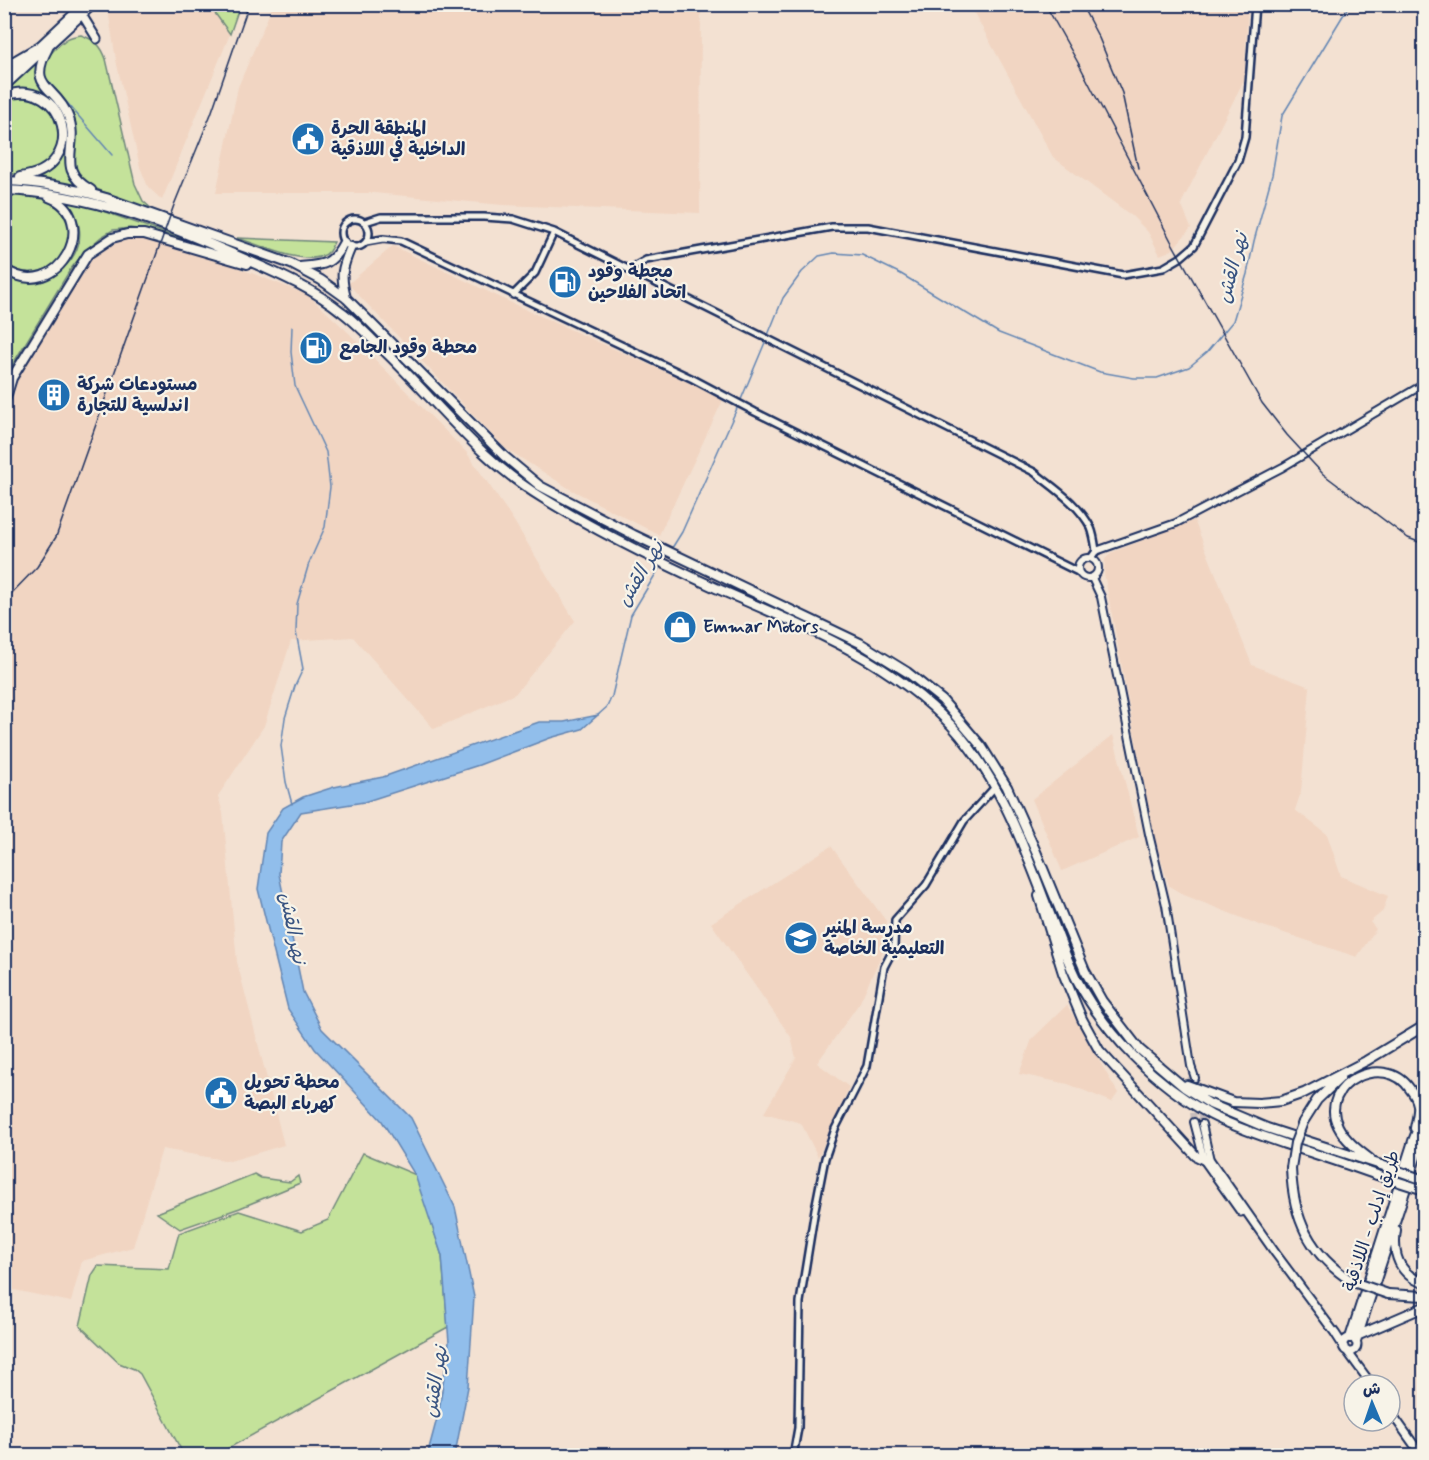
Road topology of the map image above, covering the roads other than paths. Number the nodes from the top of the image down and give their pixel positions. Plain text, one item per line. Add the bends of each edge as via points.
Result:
1 (94, 4) edge
2 (1255, 4) edge
3 (82, 10) edge
4 (97, 39) dead end
5 (44, 47) junction
6 (4, 67) edge
7 (4, 79) edge
8 (4, 87) edge
9 (4, 96) edge
10 (4, 180) edge
11 (4, 190) edge
12 (33, 191) junction
13 (106, 198) junction
14 (365, 222) junction
15 (554, 232) junction
16 (366, 242) junction
17 (347, 244) junction
18 (261, 267) junction
19 (298, 267) junction
20 (4, 269) edge
21 (628, 270) junction
22 (513, 295) junction
23 (346, 298) junction
24 (1425, 384) edge
25 (4, 404) edge
26 (1096, 551) junction
27 (1091, 558) junction
28 (1078, 572) junction
29 (1092, 578) junction
30 (996, 787) junction
31 (1023, 843) junction
32 (1425, 1026) edge
33 (1366, 1061) junction
34 (1192, 1077) tunnel mouth
35 (1176, 1080) junction
36 (1425, 1113) edge
37 (1194, 1122) tunnel mouth
38 (1202, 1124) tunnel mouth
39 (1421, 1139) edge
40 (1207, 1160) junction
41 (1377, 1164) junction
42 (1425, 1180) edge
43 (1424, 1190) edge
44 (1402, 1199) junction
45 (1425, 1283) edge
46 (1425, 1296) edge
47 (1425, 1307) edge
48 (1335, 1333) junction
49 (1354, 1340) junction
50 (1345, 1349) junction
51 (1357, 1364) junction
52 (1363, 1373) edge
53 (1402, 1428) edge
54 (793, 1455) edge
55 (1422, 1455) edge

1 - 3 main road
2 - 21 street via 1245,137 1238,162 1194,246 1163,268 1123,275 932,238 832,227 646,260
3 - 4 main road
3 - 5 main road
5 - 6 highway
5 - 7 main road
5 - 8 main road
5 - 13 highway via 40,75 68,115 72,174 80,184
9 - 10 highway via 26,93 44,99 58,113 64,132 60,151 49,167 31,176
10 - 13 highway via 33,182
11 - 12 highway
12 - 18 highway via 105,207 202,240
12 - 20 highway via 54,198 66,210 73,236 70,252 48,274 18,276
13 - 19 highway
14 - 15 street via 381,217 484,217 513,219
14 - 16 street via 370,234
14 - 17 street via 354,218 346,222 341,233
15 - 21 street
15 - 22 street via 535,273
16 - 17 street via 360,246
16 - 22 street via 401,241
17 - 19 highway via 327,262
17 - 23 highway via 341,279
18 - 25 highway via 144,234 112,238 88,254 12,378
18 - 30 highway via 342,311 485,454 539,496 627,545 877,665 922,697 951,725
19 - 23 highway
21 - 26 street via 1034,472 1084,516
22 - 28 street
23 - 35 highway via 504,456 540,486 860,643 907,672 942,700 982,747 1007,787 1085,971 1102,1001 1139,1049
24 - 26 main road via 1283,467 1176,523
26 - 27 street
27 - 28 main road via 1079,562
27 - 29 main road via 1098,566
28 - 29 main road
29 - 34 main road via 1101,597 1166,905
30 - 31 highway
30 - 54 street via 964,821 926,885 895,920 894,948 884,967 867,1066 835,1129 814,1209 800,1302 798,1428
31 - 40 highway via 1063,973 1099,1050 1196,1156
31 - 43 highway, bridge via 1075,976 1095,1010 1126,1049 1177,1094 1210,1115 1260,1135
32 - 33 highway
33 - 35 highway via 1281,1101 1233,1102
33 - 46 highway, bridge via 1328,1088 1303,1122 1291,1167 1295,1204 1316,1250 1353,1282 1388,1294
35 - 41 highway via 1210,1104 1238,1117
36 - 39 highway, طريق إدلب - اللاذقية
37 - 40 main road
38 - 40 main road
39 - 41 highway via 1418,1103 1407,1085 1389,1073 1368,1072 1358,1076 1340,1091 1334,1112 1343,1135
39 - 44 highway, طريق إدلب - اللاذقية
39 - 49 highway, طريق إدلب - اللاذقية
40 - 48 main road via 1241,1212
41 - 42 highway, bridge
44 - 45 highway via 1394,1246 1397,1260 1405,1272
44 - 49 highway, طريق إدلب - اللاذقية
47 - 49 highway
48 - 49 main road
48 - 50 main road
49 - 50 main road via 1344,1342
49 - 50 main road via 1351,1352
49 - 51 main road
50 - 51 main road
51 - 52 main road
53 - 55 main road

